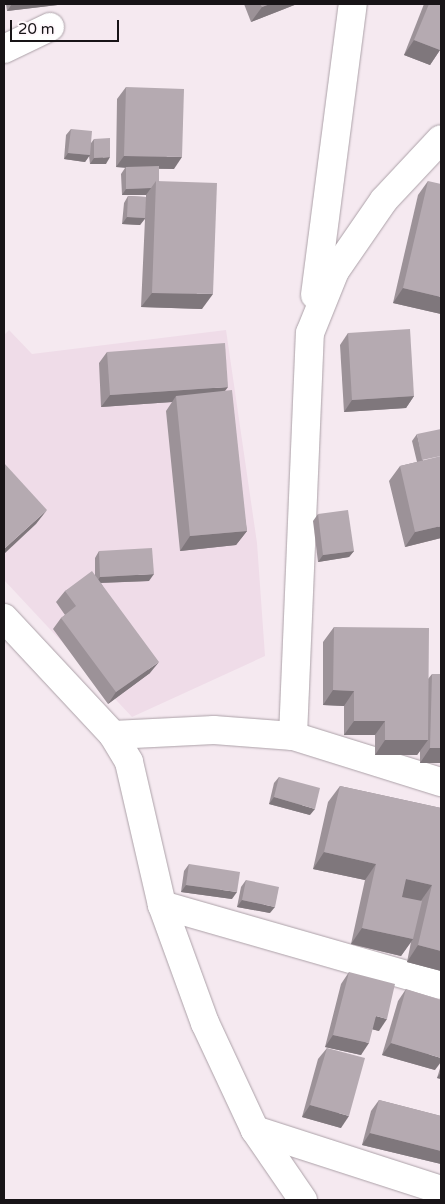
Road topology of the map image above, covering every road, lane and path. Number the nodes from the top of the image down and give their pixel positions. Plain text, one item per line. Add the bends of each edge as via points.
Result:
1 (353, 4) edge
2 (50, 27) dead end
3 (4, 49) edge
4 (441, 139) edge
5 (310, 332) junction
6 (4, 618) edge
7 (113, 735) junction
8 (293, 736) junction
9 (441, 782) edge
10 (162, 905) junction
11 (441, 985) edge
12 (255, 1130) junction
13 (441, 1190) edge
14 (304, 1200) edge

1 - 5 street
2 - 3 street
4 - 5 street via 384,200 335,271
5 - 8 street
6 - 7 street
7 - 8 street via 214,730
7 - 10 street via 129,762
8 - 9 street
10 - 11 street
10 - 12 street via 205,1022
12 - 13 street
12 - 14 street

